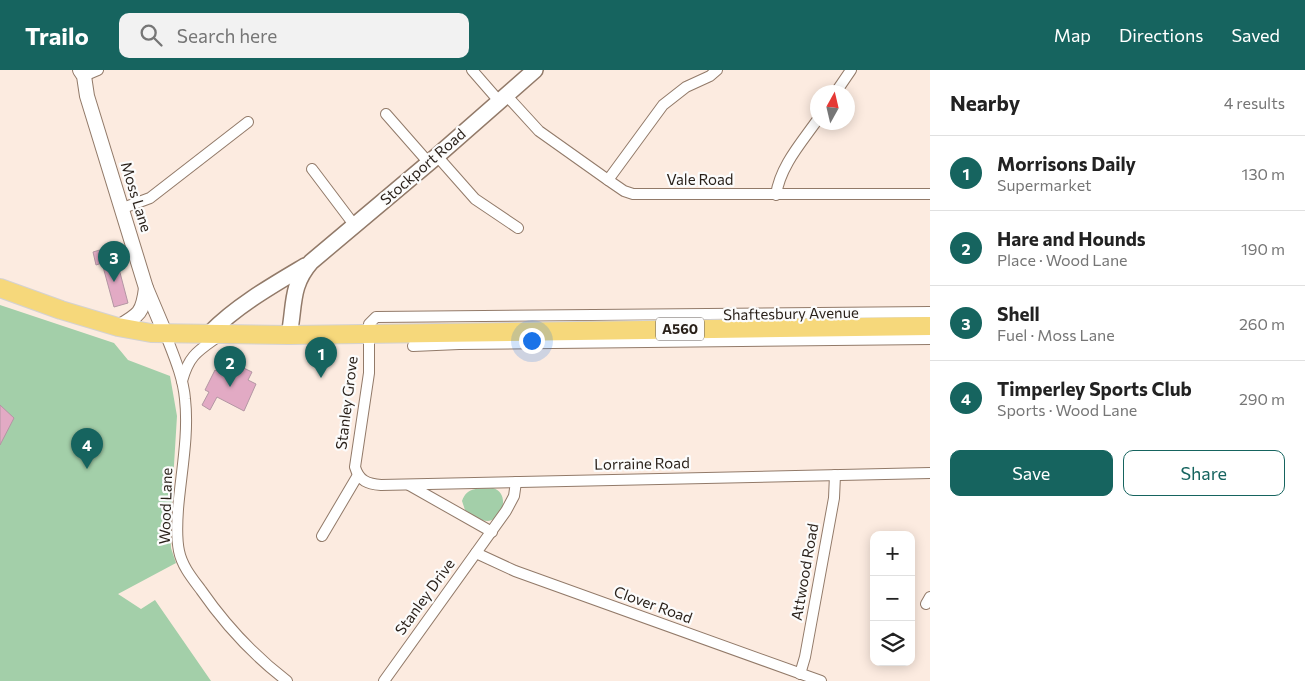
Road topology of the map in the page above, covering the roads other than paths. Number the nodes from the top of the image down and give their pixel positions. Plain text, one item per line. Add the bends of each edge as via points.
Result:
1 (98, 70) edge
2 (472, 70) edge
3 (534, 70) edge
4 (717, 70) edge
5 (852, 70) edge
6 (82, 73) edge
7 (841, 85) edge
8 (503, 98) junction
9 (386, 114) dead end
10 (243, 122) dead end
11 (810, 130) edge
12 (433, 160) junction
13 (312, 169) dead end
14 (608, 180) junction
15 (930, 194) edge
16 (776, 195) junction
17 (123, 208) junction
18 (355, 226) junction
19 (518, 228) dead end
20 (310, 262) junction
21 (0, 288) edge
22 (146, 288) junction
23 (930, 312) edge
24 (930, 326) edge
25 (118, 327) junction
26 (165, 333) junction
27 (368, 333) junction
28 (216, 334) junction
29 (289, 335) junction
30 (416, 335) junction
31 (445, 338) junction
32 (930, 339) edge
33 (182, 382) junction
34 (930, 473) edge
35 (358, 475) junction
36 (834, 475) junction
37 (516, 482) junction
38 (408, 484) junction
39 (492, 532) junction
40 (322, 536) dead end
41 (476, 553) junction
42 (800, 674) junction
43 (287, 681) edge
44 (384, 681) edge
45 (821, 681) edge

1 - 6 street
2 - 8 street, Vale Road
3 - 8 main road, Stockport Road
4 - 14 street via 686,87 664,105
5 - 7 street
6 - 17 street, Moss Lane
8 - 12 main road, Stockport Road
8 - 14 street, Vale Road via 539,131
9 - 12 street
10 - 17 street via 150,198
11 - 16 street via 786,164
12 - 18 main road, Stockport Road
12 - 19 street via 475,199
13 - 18 street
14 - 16 street, Vale Road via 632,194
15 - 16 street, Vale Road
17 - 22 street, Moss Lane
18 - 20 main road, Stockport Road
20 - 28 main road, Stockport Road via 222,321
20 - 29 main road, Stockport Road via 297,283
21 - 25 highway, A560
22 - 25 street via 143,308
22 - 26 street, Moss Lane
23 - 30 street, Shaftesbury Avenue
24 - 31 highway, Shaftesbury Avenue / A560
25 - 26 highway, A560
26 - 28 highway, A560
26 - 33 street, Wood Lane
27 - 29 highway, Shaftesbury Avenue / A560
27 - 30 highway, Shaftesbury Avenue / A560
27 - 35 street, Stanley Grove via 369,373 355,463
28 - 29 highway, A560
28 - 33 street, Wood Lane via 195,353 186,366
30 - 31 highway, Shaftesbury Avenue / A560
31 - 32 street, Shaftesbury Avenue
33 - 43 street, Wood Lane via 185,414 177,539 181,558 185,569 235,635
34 - 36 street, Lorraine Road
35 - 38 street, Lorraine Road via 374,485
35 - 40 street
36 - 37 street, Lorraine Road
36 - 42 street, Attwood Road via 834,498
37 - 38 street, Lorraine Road
37 - 39 street, Stanley Drive via 511,503
38 - 39 street
39 - 41 street, Stanley Drive
41 - 42 street, Clover Road via 515,571
41 - 44 street, Stanley Drive
42 - 45 street, Clover Road

